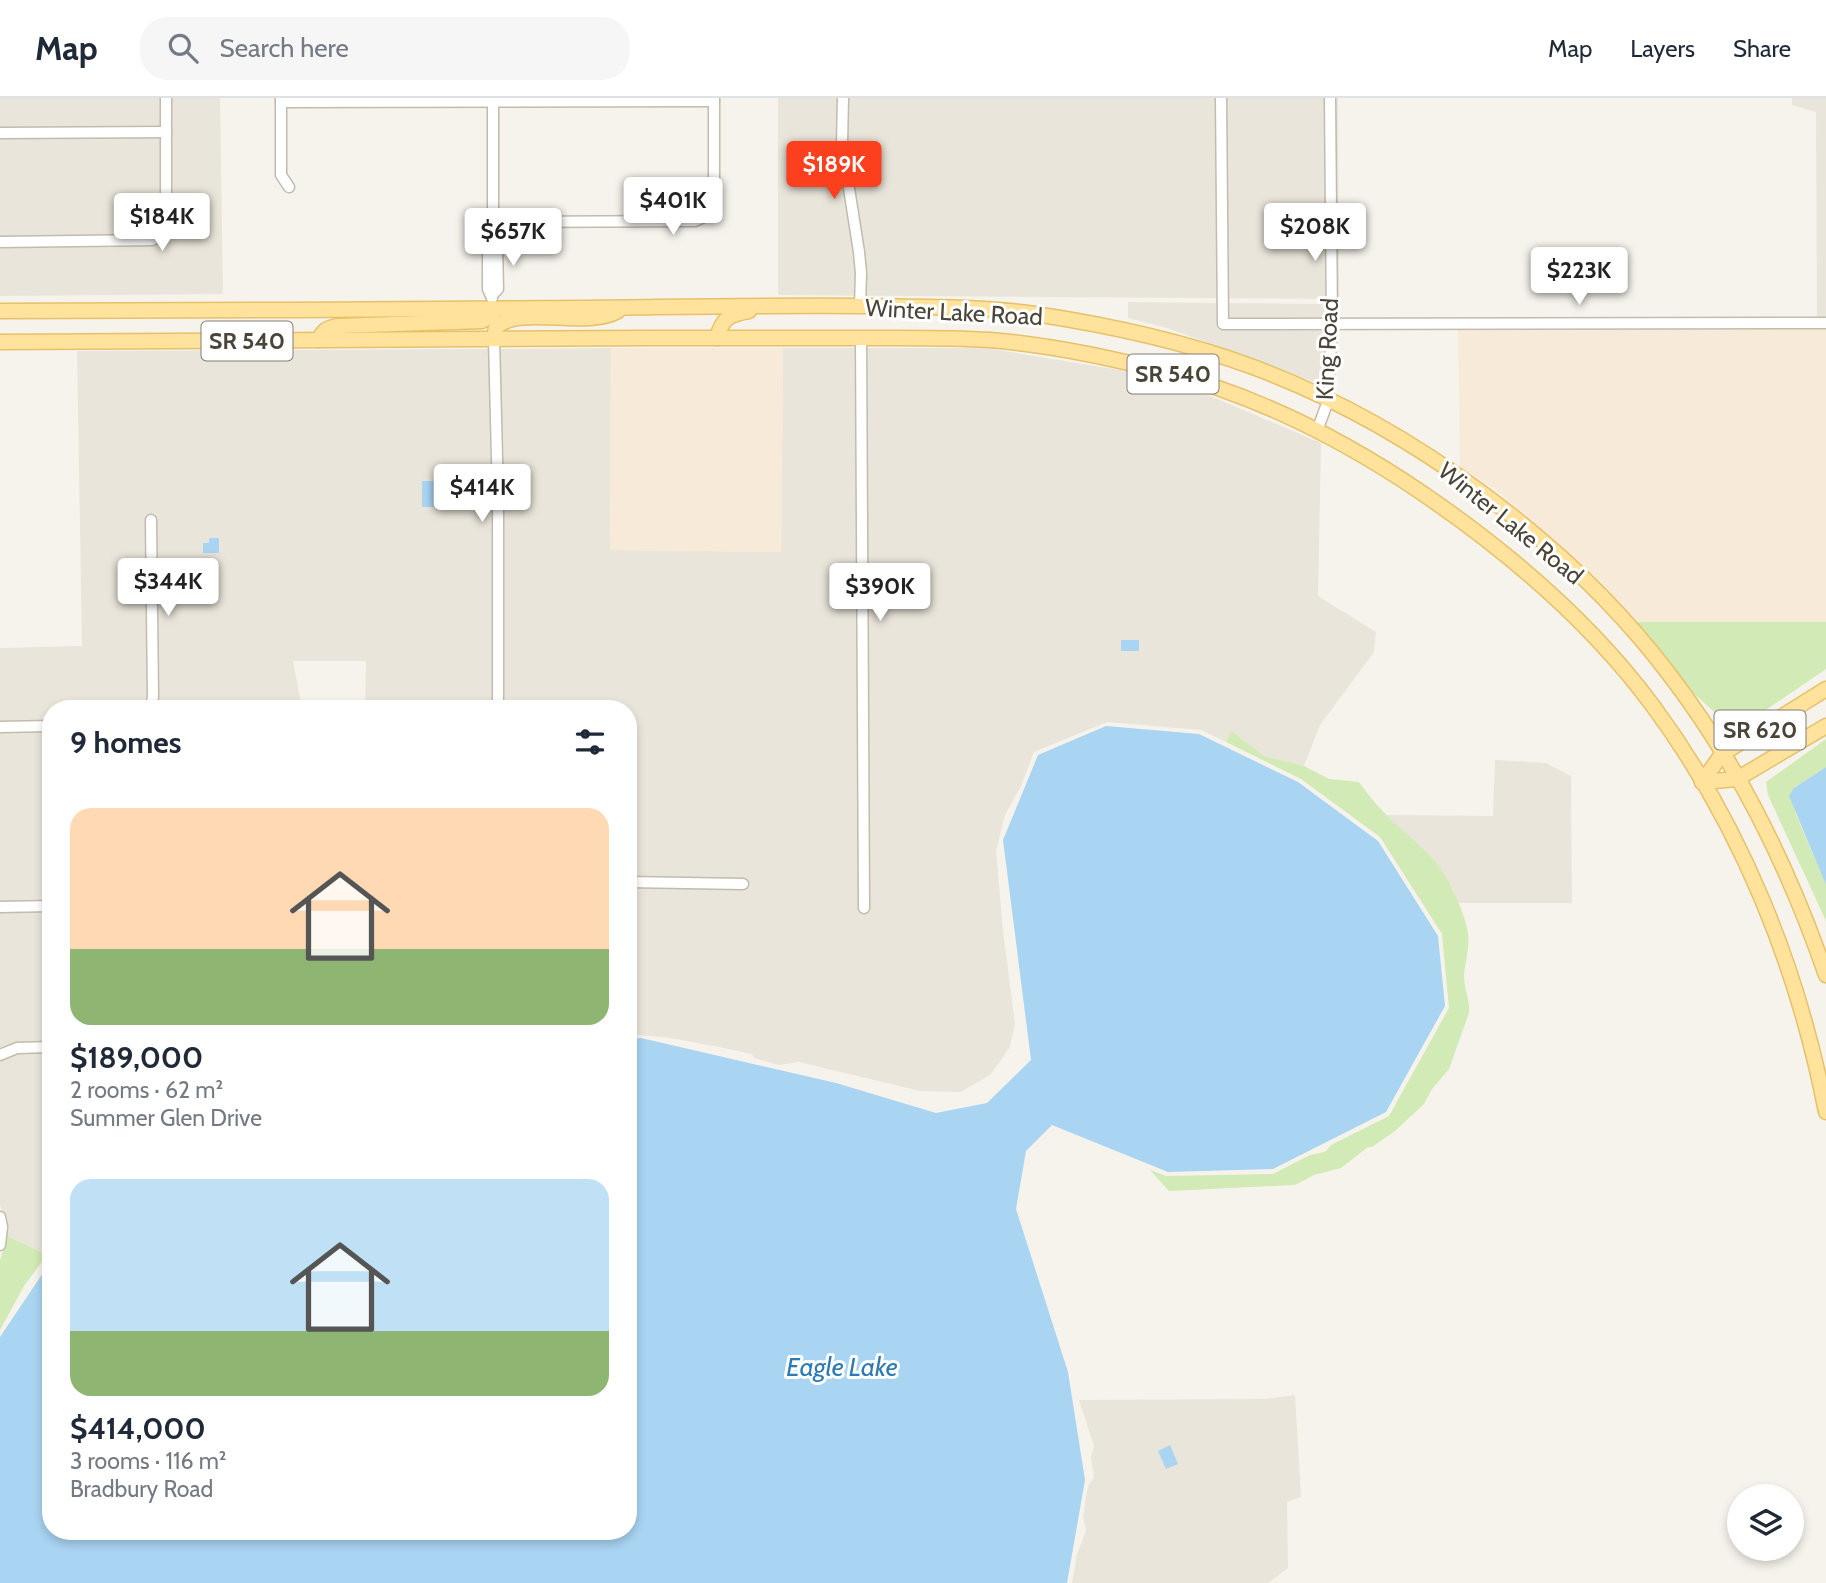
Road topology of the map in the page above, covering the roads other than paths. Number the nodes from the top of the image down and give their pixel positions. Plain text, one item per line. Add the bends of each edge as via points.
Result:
1 (166, 98) edge
2 (843, 98) edge
3 (1222, 98) edge
4 (1330, 98) edge
5 (714, 99) edge
6 (281, 100) edge
7 (593, 100) edge
8 (494, 102) junction
9 (166, 132) junction
10 (0, 133) edge
11 (289, 187) dead end
12 (493, 222) junction
13 (0, 242) edge
14 (492, 301) junction
15 (821, 306) junction
16 (860, 306) junction
17 (627, 307) junction
18 (0, 312) edge
19 (1332, 323) junction
20 (1826, 323) edge
21 (717, 338) junction
22 (861, 338) junction
23 (494, 339) junction
24 (319, 340) junction
25 (0, 342) edge
26 (1328, 401) junction
27 (1317, 431) junction
28 (151, 520) dead end
29 (1826, 689) edge
30 (152, 700) edge
31 (498, 700) edge
32 (42, 726) edge
33 (1826, 726) edge
34 (0, 727) edge
35 (1722, 754) junction
36 (1737, 779) junction
37 (1702, 782) junction
38 (637, 882) edge
39 (743, 884) dead end
40 (42, 906) edge
41 (0, 907) edge
42 (864, 908) dead end
43 (1826, 975) edge
44 (42, 1047) edge
45 (0, 1055) edge
46 (1826, 1112) edge
47 (0, 1217) edge
48 (0, 1245) edge

1 - 9 street
2 - 16 street via 842,145 859,252
3 - 19 street via 1223,324
4 - 19 street, King Road
5 - 7 street
5 - 12 street via 714,203 708,215 695,221
6 - 8 street
6 - 11 street via 281,175
7 - 8 street
8 - 12 street
9 - 10 street
9 - 13 street via 166,226 162,235 152,240
12 - 14 street via 498,289
14 - 17 main road, Winter Lake Road / SR 540
14 - 18 main road, Winter Lake Road / SR 540
14 - 24 main road via 492,315 482,321 329,327
15 - 16 main road, Winter Lake Road / SR 540
15 - 17 main road, Winter Lake Road / SR 540
15 - 21 main road via 734,313 721,324
16 - 26 main road, Winter Lake Road / SR 540 via 1031,314 1090,324 1181,344 1250,366
17 - 23 main road via 601,318 512,319 496,327
19 - 20 street
19 - 26 street, King Road
21 - 22 main road, Winter Lake Road / SR 540
21 - 23 main road, Winter Lake Road / SR 540
22 - 27 main road, Winter Lake Road / SR 540 via 990,340 1081,353 1194,380
22 - 42 street
23 - 24 main road, Winter Lake Road / SR 540
23 - 31 street
24 - 25 main road, Winter Lake Road / SR 540
26 - 27 street, King Road
26 - 35 main road, Winter Lake Road / SR 540 via 1434,461 1500,507 1561,558 1670,675
27 - 37 main road, Winter Lake Road / SR 540 via 1456,516 1550,593 1634,682
28 - 30 street
29 - 35 main road, SR 620
32 - 34 street
33 - 36 main road, SR 620
35 - 36 main road, Winter Lake Road / SR 540
35 - 37 main road, SR 620
36 - 37 main road, SR 620
36 - 43 main road, SR 540 via 1766,830
37 - 46 main road, SR 540 via 1741,855 1782,949 1808,1031
38 - 39 street
40 - 41 street
44 - 45 street via 17,1048
47 - 48 street

